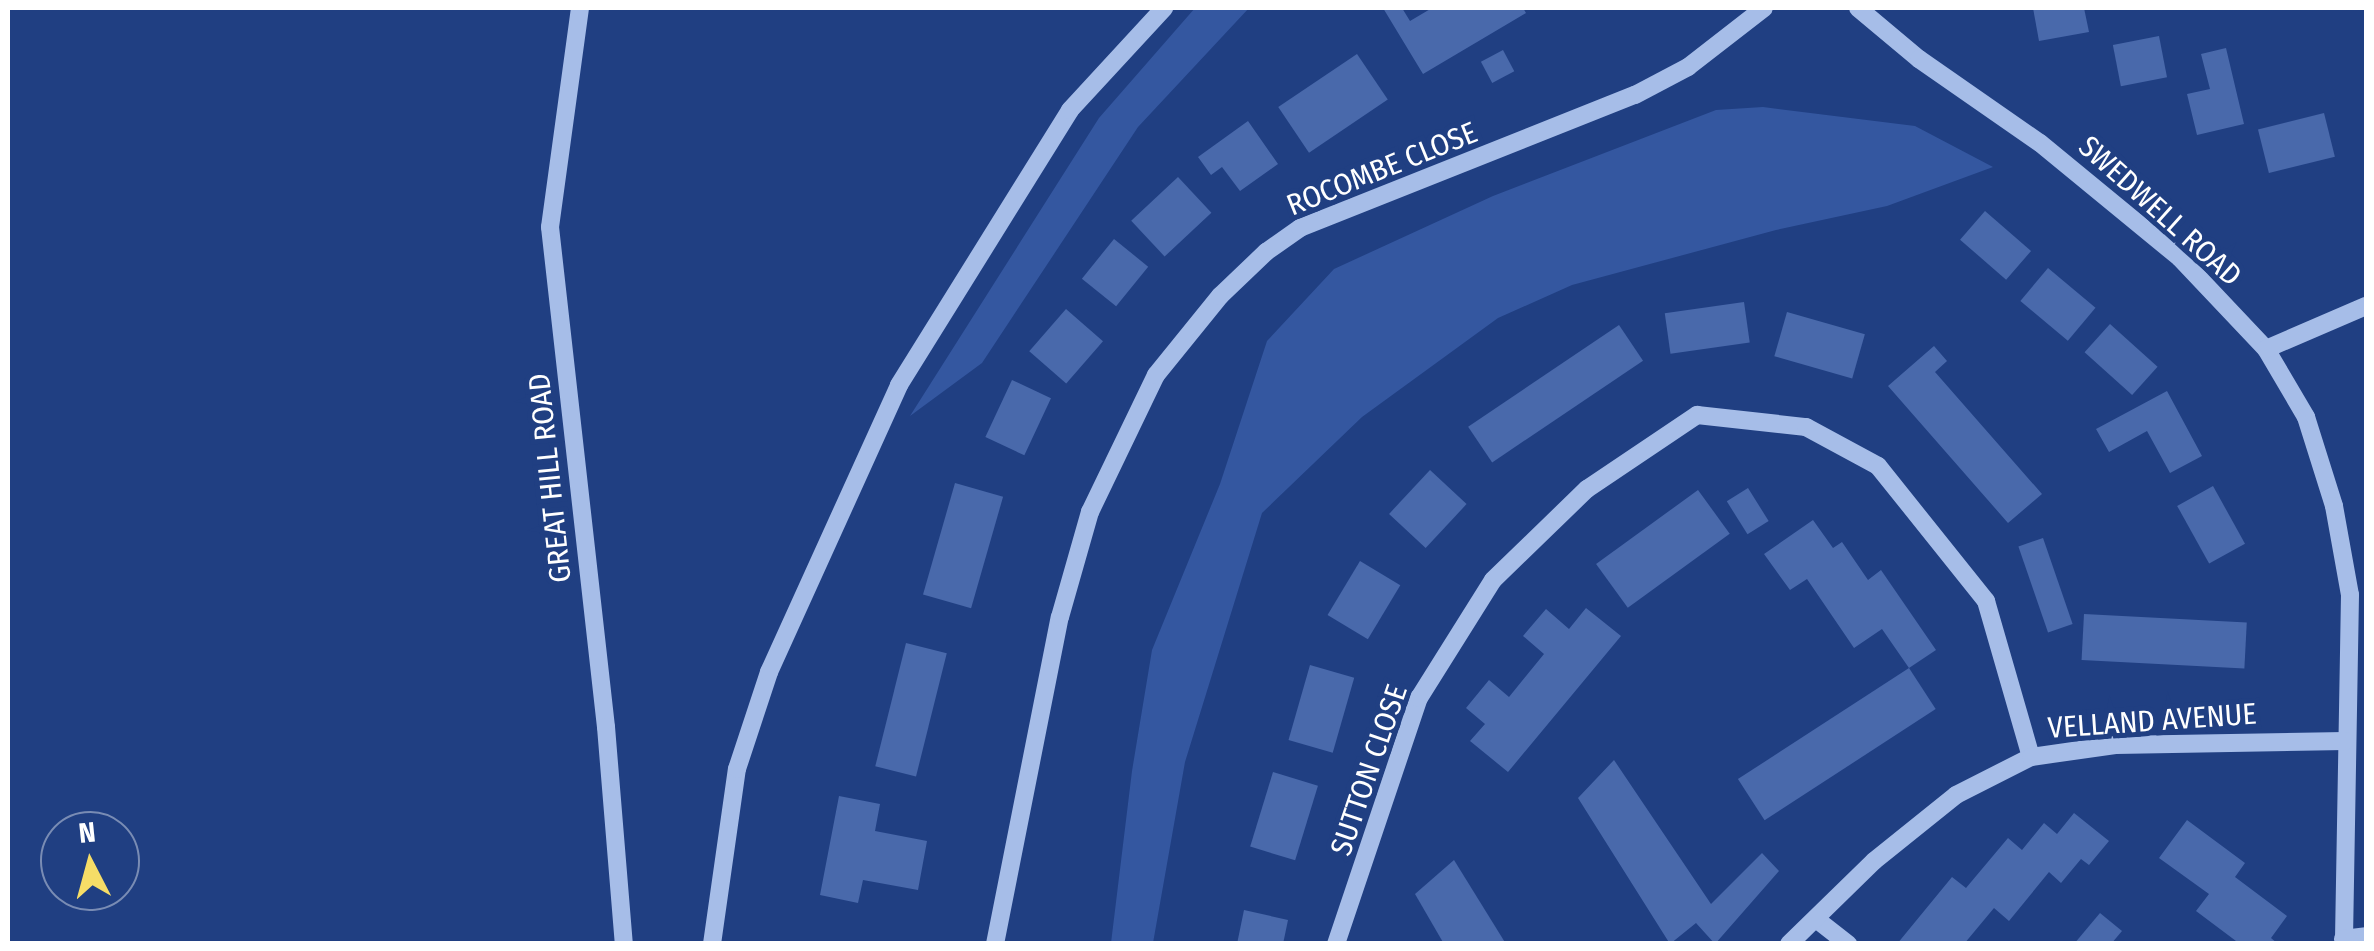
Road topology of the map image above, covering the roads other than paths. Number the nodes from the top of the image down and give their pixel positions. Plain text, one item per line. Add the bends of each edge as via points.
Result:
1 (580, 8) edge
2 (1164, 8) edge
3 (1764, 8) edge
4 (1858, 8) edge
5 (2366, 306) edge
6 (2266, 349) junction
7 (2345, 742) junction
8 (2031, 757) junction
9 (1816, 918) junction
10 (2366, 936) edge
11 (2344, 941) edge
12 (624, 944) edge
13 (712, 944) edge
14 (995, 944) edge
15 (1336, 944) edge
16 (1789, 944) edge
17 (1848, 944) edge

1 - 12 street, GREAT HILL ROAD via 550,227
2 - 13 street via 1070,110 899,385 769,672 737,769
3 - 14 street, ROCOMBE CLOSE via 1688,67 1634,95 1300,228 1220,296 1156,375 1090,512 1060,616
4 - 6 street, SWEDWELL ROAD via 2180,258
5 - 6 street
6 - 7 street, SWEDWELL ROAD via 2306,417 2334,506 2350,595
7 - 8 street, VELLAND AVENUE via 2166,743
7 - 11 street, SWEDWELL ROAD
8 - 9 street, VELLAND AVENUE via 1956,795 1874,860
8 - 15 street, SUTTON CLOSE via 1986,601 1878,466 1806,426 1697,415 1587,489 1493,580 1419,698
9 - 16 street, VELLAND AVENUE
9 - 17 street
10 - 11 street

